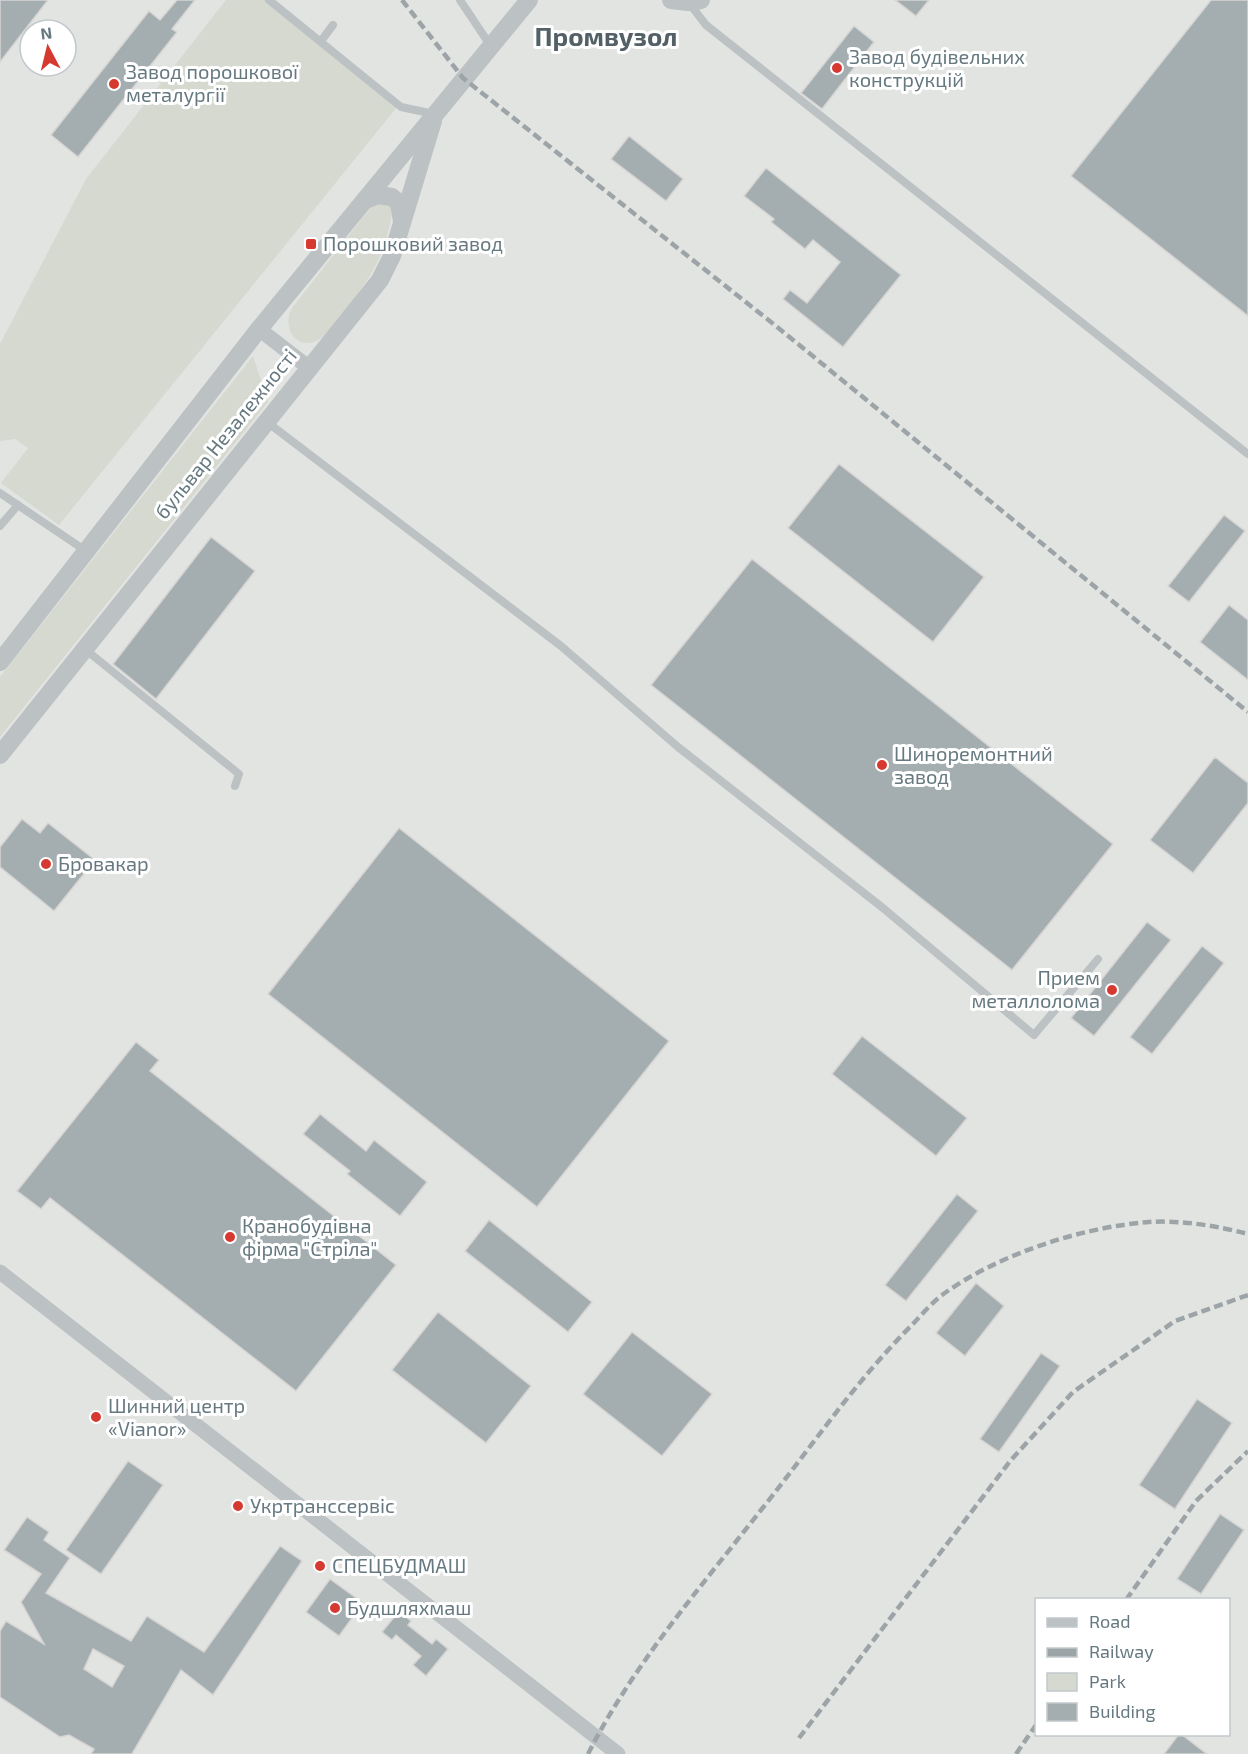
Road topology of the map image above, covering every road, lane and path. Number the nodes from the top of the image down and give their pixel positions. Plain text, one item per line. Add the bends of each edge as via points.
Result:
1 (269, 0) edge
2 (460, 0) edge
3 (529, 0) edge
4 (687, 1) edge
5 (333, 25) dead end
6 (321, 42) junction
7 (490, 45) junction
8 (435, 114) junction
9 (364, 200) junction
10 (402, 223) junction
11 (260, 329) junction
12 (309, 367) junction
13 (266, 421) junction
14 (1248, 454) edge
15 (0, 492) edge
16 (18, 505) junction
17 (0, 526) edge
18 (87, 552) junction
19 (85, 649) junction
20 (2, 656) edge
21 (0, 755) edge
22 (235, 786) dead end
23 (1098, 959) dead end
24 (0, 1272) edge
25 (618, 1754) edge

1 - 6 lane
2 - 7 lane
3 - 7 street, бульвар Незалежності
4 - 14 lane via 715,32
5 - 6 lane
6 - 8 lane via 401,106
7 - 8 street, бульвар Незалежності
8 - 9 street, бульвар Незалежності
8 - 10 street, бульвар Незалежності
9 - 10 street via 378,195 392,197 399,203
9 - 11 street, бульвар Незалежності
10 - 12 street, бульвар Незалежності via 380,280
11 - 12 street
11 - 18 street, бульвар Незалежності
12 - 13 street, бульвар Незалежності
13 - 19 street, бульвар Незалежності
13 - 23 lane via 561,646 678,747 883,908 1034,1035
15 - 16 lane
16 - 17 lane
16 - 18 lane
18 - 20 street, бульвар Незалежності
19 - 21 street, бульвар Незалежності
19 - 22 lane via 239,774
24 - 25 street

